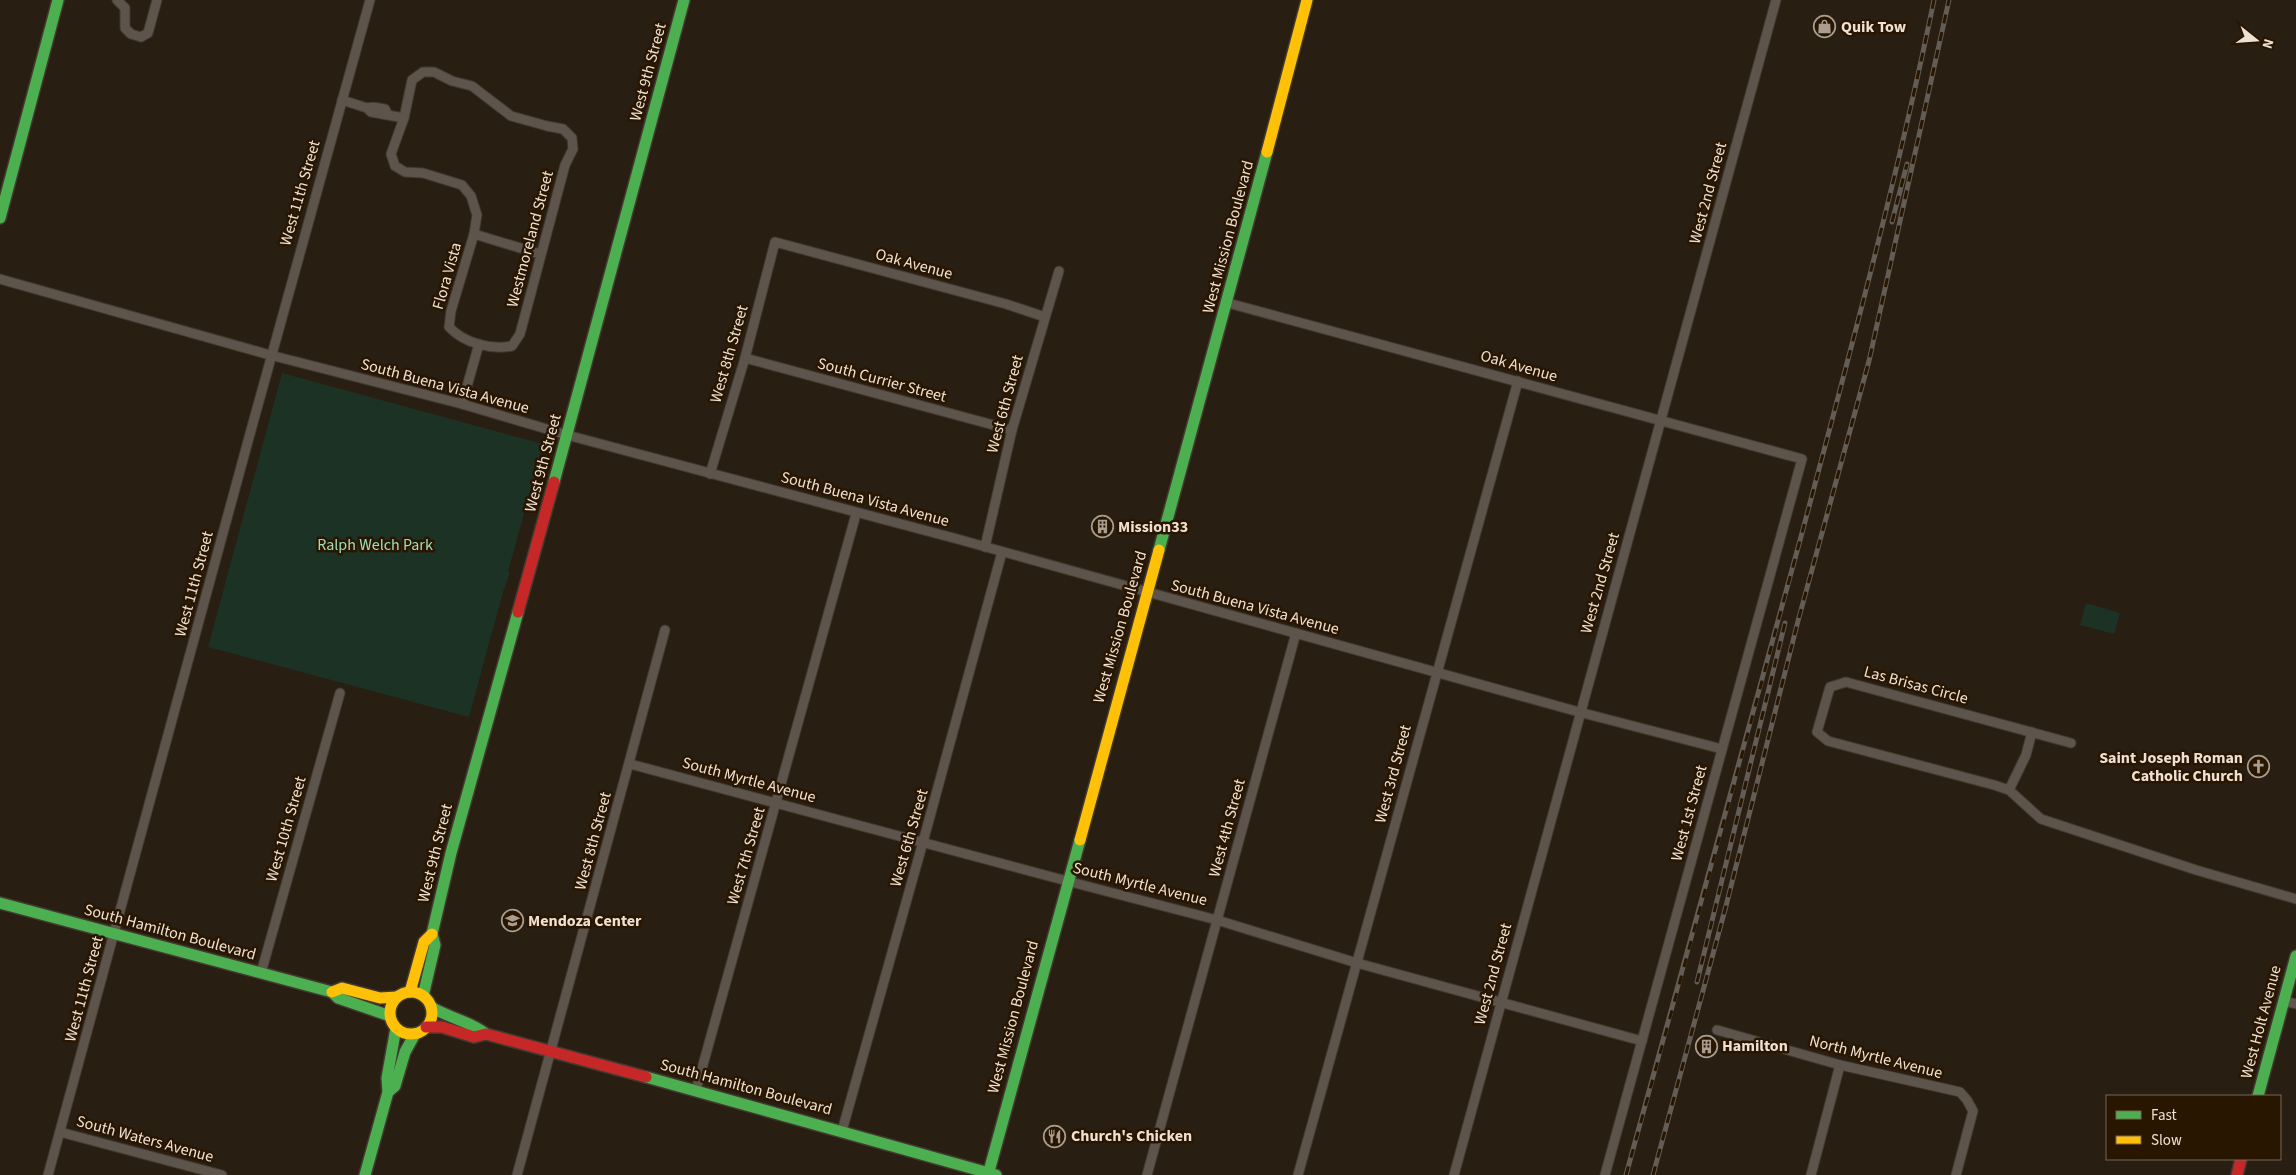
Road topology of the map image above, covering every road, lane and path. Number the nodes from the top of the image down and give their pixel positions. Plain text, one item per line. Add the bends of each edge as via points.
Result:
1 (58, 0) edge
2 (117, 0) edge
3 (157, 0) edge
4 (370, 0) edge
5 (684, 0) edge
6 (1307, 0) edge
7 (1776, 0) edge
8 (342, 100) junction
9 (404, 118) junction
10 (0, 218) edge
11 (474, 234) junction
12 (776, 242) joint
13 (540, 254) junction
14 (1059, 271) dead end
15 (0, 279) edge
16 (1228, 303) junction
17 (1045, 317) junction
18 (480, 344) junction
19 (270, 355) junction
20 (745, 358) junction
21 (1518, 381) junction
22 (462, 404) junction
23 (1662, 422) junction
24 (1012, 430) junction
25 (567, 435) junction
26 (1802, 459) joint
27 (710, 474) junction
28 (856, 514) junction
29 (985, 547) junction
30 (1002, 552) junction
31 (1146, 593) junction
32 (665, 630) dead end
33 (1296, 634) junction
34 (1437, 671) junction
35 (340, 693) dead end
36 (1579, 712) junction
37 (2032, 732) junction
38 (2071, 743) dead end
39 (1722, 749) junction
40 (630, 764) junction
41 (2009, 790) junction
42 (777, 803) junction
43 (923, 842) junction
44 (1067, 881) junction
45 (2296, 899) edge
46 (0, 903) edge
47 (1217, 920) junction
48 (432, 934) junction
49 (115, 935) junction
50 (2296, 956) edge
51 (1357, 963) junction
52 (261, 973) junction
53 (332, 992) junction
54 (410, 992) junction
55 (424, 996) junction
56 (397, 997) junction
57 (2284, 1001) junction
58 (1501, 1002) junction
59 (2296, 1004) edge
60 (431, 1007) junction
61 (390, 1016) junction
62 (426, 1027) junction
63 (396, 1028) junction
64 (1717, 1030) dead end
65 (415, 1034) junction
66 (486, 1034) junction
67 (1642, 1041) junction
68 (550, 1052) junction
69 (1840, 1065) junction
70 (696, 1090) junction
71 (388, 1092) junction
72 (2258, 1095) edge
73 (842, 1130) junction
74 (60, 1132) junction
75 (2241, 1160) edge
76 (991, 1174) edge
77 (48, 1175) edge
78 (222, 1175) edge
79 (364, 1175) edge
80 (517, 1175) edge
81 (1147, 1175) edge
82 (1298, 1175) edge
83 (1454, 1175) edge
84 (1605, 1175) edge
85 (1810, 1175) edge
86 (1956, 1175) edge
87 (2237, 1175) edge

1 - 10 street
2 - 3 street via 125,8 125,28 141,37 148,33
4 - 8 street, West 11th Street
5 - 25 street, West 9th Street
6 - 16 street, West Mission Boulevard
7 - 23 street, West 2nd Street
8 - 9 street via 371,112
8 - 19 street, West 11th Street
9 - 11 street, Flora Vista via 391,154 395,166 405,172 423,173 462,185 471,196 477,215
9 - 13 street, Westmoreland Street via 412,80 423,72 434,72 472,86 512,116 564,129 572,138 573,149
11 - 13 street
11 - 18 street, Flora Vista via 449,327 458,336
12 - 17 street, Oak Avenue
12 - 20 street, West 8th Street
13 - 18 street, Westmoreland Street via 520,334 512,346 499,348
14 - 17 street, West 6th Street
15 - 19 street, South Buena Vista Avenue
16 - 21 street, Oak Avenue
16 - 31 street, West Mission Boulevard
17 - 24 street, West 6th Street
18 - 22 street
19 - 22 street, South Buena Vista Avenue
19 - 49 street, West 11th Street
20 - 24 street, South Currier Street
20 - 27 street, West 8th Street
21 - 23 street, Oak Avenue
21 - 34 street, West 3rd Street
22 - 25 street, South Buena Vista Avenue
23 - 26 street, Oak Avenue
23 - 36 street, West 2nd Street
24 - 29 street, West 6th Street
25 - 27 street, South Buena Vista Avenue
25 - 48 street, West 9th Street via 451,853
26 - 39 street, West 1st Street
27 - 28 street, South Buena Vista Avenue
28 - 29 street, South Buena Vista Avenue
28 - 42 street, West 7th Street
29 - 30 street, South Buena Vista Avenue
30 - 31 street, South Buena Vista Avenue
30 - 43 street, West 6th Street
31 - 33 street, South Buena Vista Avenue
31 - 44 street, West Mission Boulevard
32 - 40 street, West 8th Street
33 - 34 street, South Buena Vista Avenue
33 - 47 street, West 4th Street
34 - 36 street, South Buena Vista Avenue
34 - 51 street, West 3rd Street
35 - 52 street, West 10th Street
36 - 39 street, South Buena Vista Avenue
36 - 58 street, West 2nd Street
37 - 38 street, Las Brisas Circle
37 - 41 street via 2026,755
37 - 41 street, Las Brisas Circle via 1846,682 1830,687 1816,732 1828,741
39 - 67 street, West 1st Street
40 - 42 street, South Myrtle Avenue
40 - 68 street, West 8th Street
41 - 45 street, Las Brisas Circle via 2041,819
42 - 43 street, South Myrtle Avenue
42 - 70 street, West 7th Street
43 - 44 street, South Myrtle Avenue
43 - 73 street, West 6th Street
44 - 47 street, South Myrtle Avenue
44 - 76 street, West Mission Boulevard
46 - 49 street, South Hamilton Boulevard
47 - 51 street, South Myrtle Avenue
47 - 81 street, West 4th Street
48 - 54 street, West 9th Street via 424,942
48 - 55 street, West 9th Street via 435,945
49 - 52 street, South Hamilton Boulevard
49 - 74 street, West 11th Street
50 - 57 street, West Holt Avenue
51 - 58 street, South Myrtle Avenue
51 - 82 street, West 3rd Street
52 - 53 street, South Hamilton Boulevard
53 - 56 street, South Hamilton Boulevard via 342,988 380,998
53 - 61 street, South Hamilton Boulevard via 338,998
54 - 55 street
54 - 56 street
55 - 60 street
56 - 61 street
57 - 59 street
57 - 72 street, West Holt Avenue
58 - 67 street, South Myrtle Avenue
58 - 83 street, West 2nd Street
60 - 62 street
60 - 66 street, South Hamilton Boulevard via 442,1015 478,1026
61 - 63 street
62 - 65 street
62 - 66 street, South Hamilton Boulevard via 442,1027 474,1037
63 - 65 street
63 - 71 street via 385,1084
64 - 69 street, North Myrtle Avenue
65 - 71 street via 405,1052 395,1086
66 - 68 street, South Hamilton Boulevard
67 - 84 street, West 1st Street
68 - 70 street, South Hamilton Boulevard
68 - 80 street, West 8th Street
69 - 85 street
69 - 86 street, North Myrtle Avenue via 1960,1092 1973,1111
70 - 73 street, South Hamilton Boulevard
71 - 79 street
73 - 76 street, South Hamilton Boulevard
74 - 77 street, West 11th Street
74 - 78 street, South Waters Avenue
75 - 87 street

